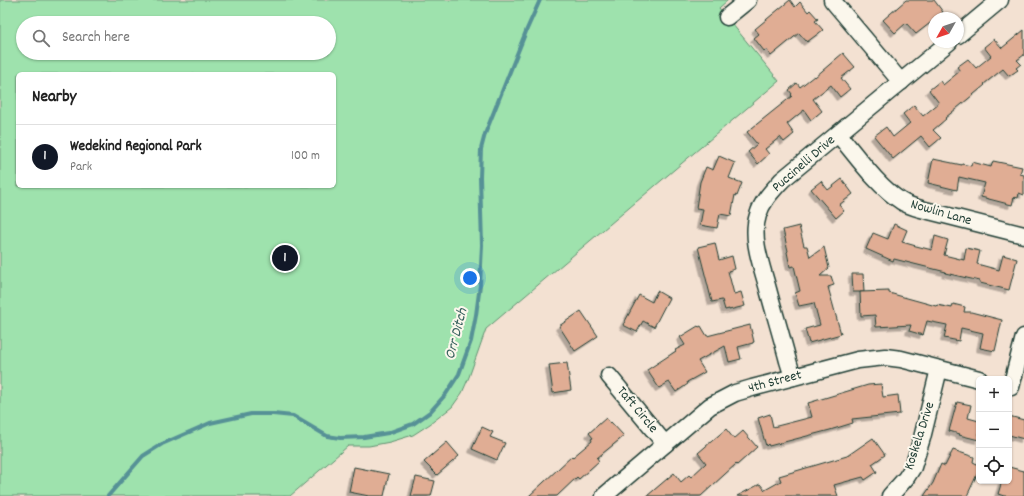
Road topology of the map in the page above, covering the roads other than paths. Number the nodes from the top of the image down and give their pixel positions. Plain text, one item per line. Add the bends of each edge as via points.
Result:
1 (748, 0) edge
2 (832, 0) edge
3 (1000, 0) edge
4 (727, 17) dead end
5 (964, 30) edge
6 (942, 48) edge
7 (900, 82) junction
8 (838, 134) junction
9 (1024, 235) edge
10 (1024, 337) edge
11 (939, 369) junction
12 (609, 376) dead end
13 (793, 377) junction
14 (976, 378) edge
15 (1015, 388) edge
16 (665, 444) junction
17 (604, 496) edge
18 (890, 496) edge

1 - 4 street
2 - 7 street
3 - 5 street
6 - 7 street, Puccinelli Drive
7 - 8 street, Puccinelli Drive
8 - 9 street, Nowlin Lane via 875,178 902,202
8 - 13 street, Puccinelli Drive via 782,180 767,198 758,216 757,248
10 - 15 street
11 - 13 street, 4th Street via 901,359 873,357
11 - 14 street, 4th Street
11 - 18 street, Koskela Drive via 913,467
12 - 16 street, Taft Circle
13 - 16 street, 4th Street via 741,392 710,406
16 - 17 street, 4th Street

